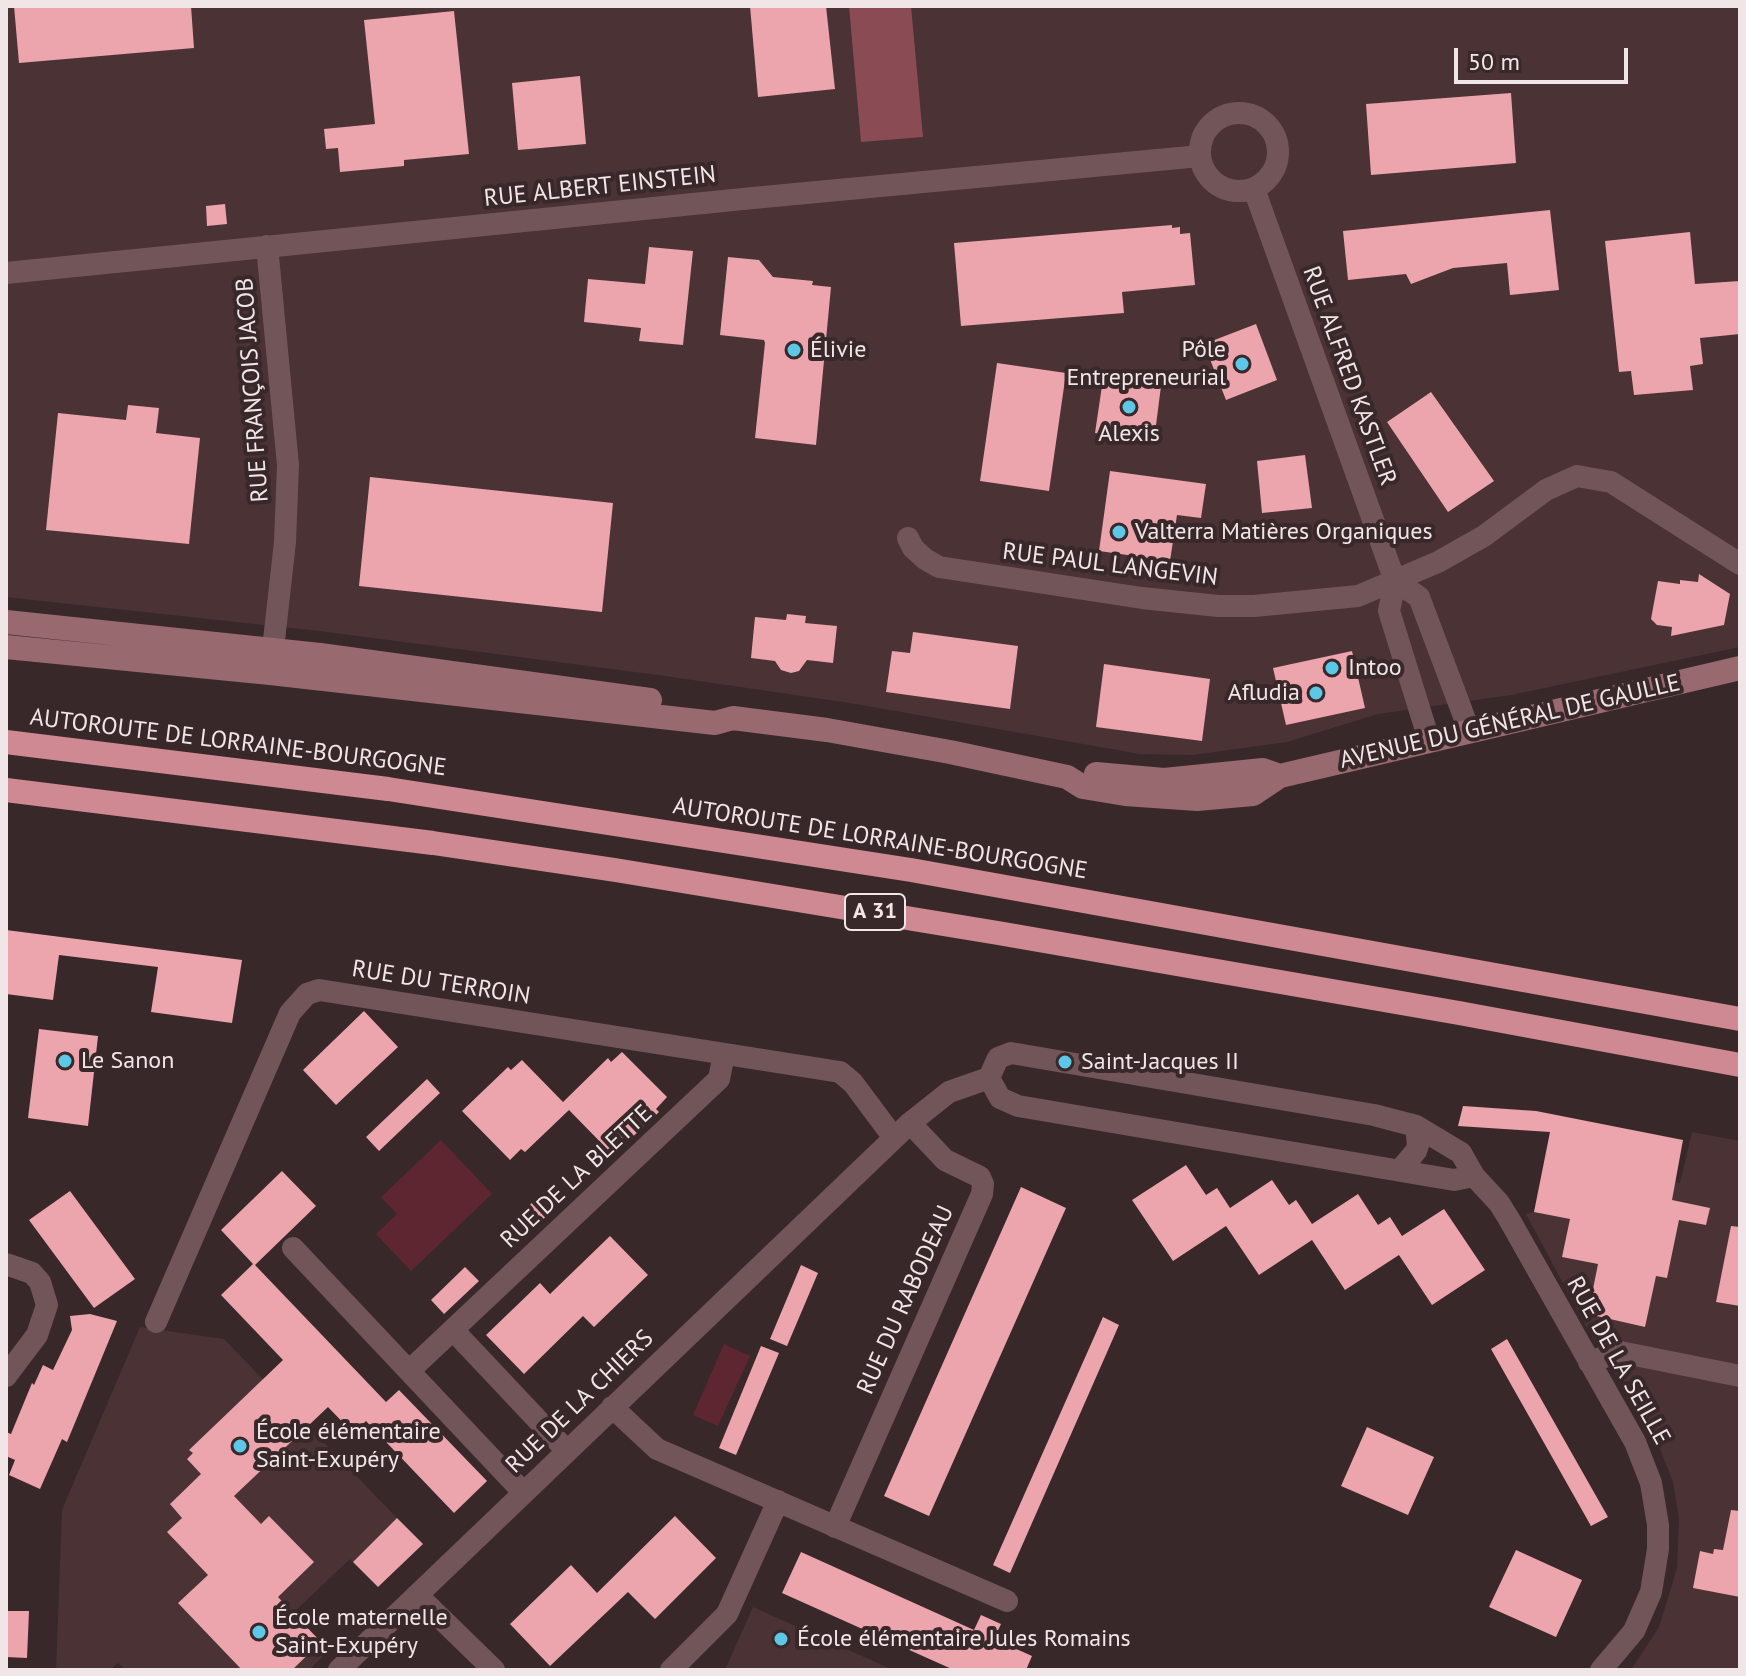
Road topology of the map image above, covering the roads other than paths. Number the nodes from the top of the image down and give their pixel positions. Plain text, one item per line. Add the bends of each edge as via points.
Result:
1 (1200, 156) junction
2 (1254, 189) junction
3 (267, 246) junction
4 (6, 273) edge
5 (908, 538) dead end
6 (1740, 564) edge
7 (1395, 581) junction
8 (6, 622) edge
9 (6, 647) edge
10 (271, 662) junction
11 (1740, 668) edge
12 (1469, 730) junction
13 (1429, 740) junction
14 (6, 742) edge
15 (6, 790) edge
16 (1740, 1019) edge
17 (724, 1054) junction
18 (1740, 1065) edge
19 (989, 1078) junction
20 (1416, 1126) junction
21 (902, 1130) junction
22 (1400, 1170) junction
23 (857, 1173) joint
24 (1474, 1176) junction
25 (293, 1248) dead end
26 (6, 1264) edge
27 (156, 1322) dead end
28 (453, 1330) junction
29 (1589, 1362) junction
30 (409, 1371) junction
31 (6, 1376) edge
32 (1740, 1376) edge
33 (612, 1407) junction
34 (567, 1451) junction
35 (523, 1492) junction
36 (778, 1501) junction
37 (835, 1527) junction
38 (417, 1595) junction
39 (1007, 1601) dead end
40 (339, 1670) edge
41 (494, 1670) edge
42 (671, 1670) edge
43 (1601, 1670) edge

1 - 2 street via 1217,185 1241,192
1 - 2 street via 1203,136 1217,120 1236,113 1256,117 1276,139 1278,159 1265,182
1 - 3 street, RUE ALBERT EINSTEIN
2 - 7 street, RUE ALFRED KASTLER
3 - 4 street, RUE ALBERT EINSTEIN
3 - 10 street, RUE FRANÇOIS JACOB via 288,465
5 - 7 street, RUE PAUL LANGEVIN via 939,567 1183,603 1254,606 1358,596
6 - 7 street, RUE PAUL LANGEVIN via 1611,482 1577,476 1546,490 1484,536
7 - 12 street, RUE ALFRED KASTLER via 1419,597
7 - 13 street, RUE ALFRED KASTLER via 1389,611
8 - 10 main road
9 - 10 main road
10 - 13 main road, AVENUE DU GÉNÉRAL DE GAULLE via 717,708 733,718 926,747 1067,777 1081,772 1164,780 1263,770 1280,776
11 - 12 main road, AVENUE DU GÉNÉRAL DE GAULLE
12 - 13 main road, AVENUE DU GÉNÉRAL DE GAULLE
14 - 16 highway, AUTOROUTE DE LORRAINE-BOURGOGNE / A 31 via 388,789 911,870
15 - 18 highway, A 31 via 615,870
17 - 21 street, RUE DU TERROIN via 840,1072
17 - 27 street, RUE DU TERROIN via 319,990 307,994 290,1013
17 - 28 street, RUE DE LA BLETTE via 719,1079
19 - 20 street, RUE DE LA SEILLE via 998,1058 1011,1053
19 - 21 street, RUE DE LA SEILLE via 949,1092
19 - 22 street via 1000,1098 1018,1106
20 - 22 street via 1418,1145
20 - 24 street, RUE DE LA SEILLE via 1461,1153
21 - 23 street, RUE DE LA SEILLE
21 - 37 street, RUE DU RABODEAU via 980,1177 982,1194
22 - 24 street via 1454,1180
23 - 33 street, RUE DE LA CHIERS
24 - 29 street, RUE DE LA SEILLE via 1504,1211
25 - 30 street
26 - 31 street via 32,1273 47,1305 37,1335
28 - 30 street, RUE DE LA BLETTE
28 - 34 street
29 - 32 street via 1620,1352
29 - 43 street, RUE DE LA SEILLE via 1644,1462 1658,1525 1656,1568 1643,1614
30 - 35 street
33 - 34 street, RUE DE LA CHIERS
33 - 36 street via 657,1449
34 - 35 street, RUE DE LA CHIERS
35 - 38 street, RUE DE LA CHIERS
36 - 37 street
36 - 42 street via 727,1614
37 - 39 street
38 - 40 street, RUE DE LA CHIERS
38 - 41 street

